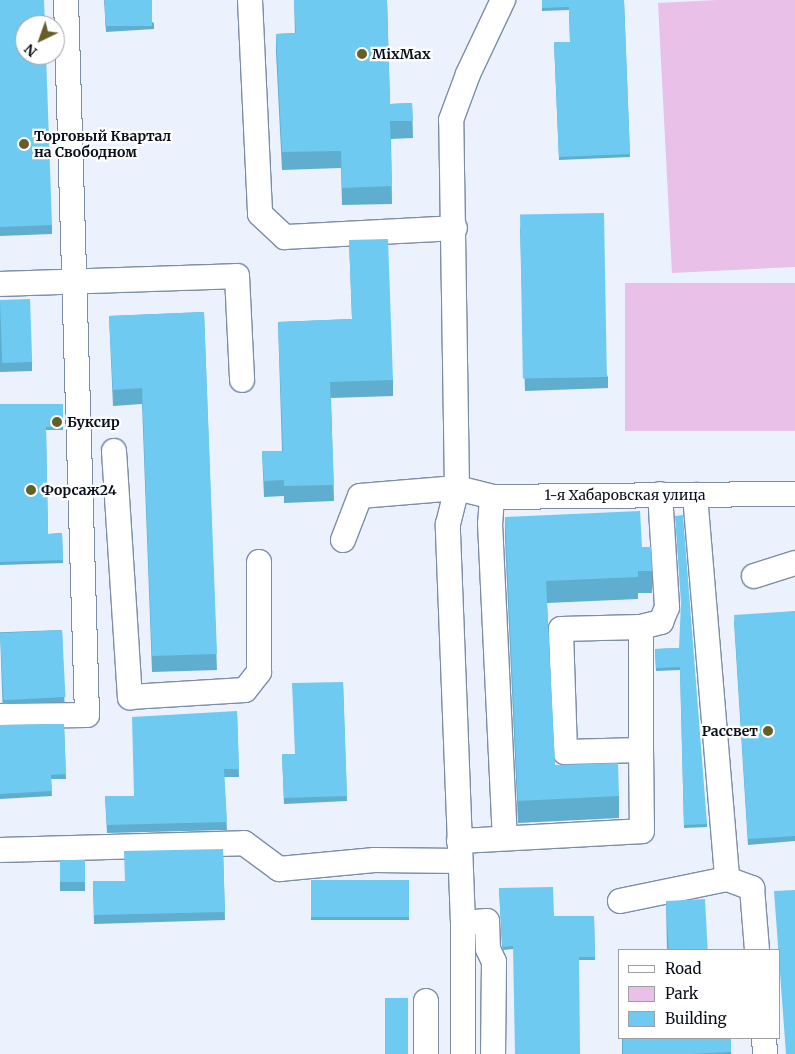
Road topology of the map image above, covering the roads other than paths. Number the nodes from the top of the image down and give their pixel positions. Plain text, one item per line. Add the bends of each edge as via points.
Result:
1 (66, 0) edge
2 (250, 0) edge
3 (503, 0) edge
4 (454, 228) junction
5 (75, 281) junction
6 (0, 284) edge
7 (242, 380) dead end
8 (114, 451) dead end
9 (457, 488) junction
10 (660, 494) junction
11 (795, 494) edge
12 (695, 495) junction
13 (492, 497) junction
14 (343, 540) dead end
15 (259, 562) dead end
16 (795, 563) edge
17 (754, 576) dead end
18 (641, 627) junction
19 (0, 716) edge
20 (641, 750) junction
21 (505, 838) junction
22 (0, 850) edge
23 (459, 851) junction
24 (727, 879) junction
25 (620, 901) dead end
26 (463, 923) junction
27 (757, 949) edge
28 (426, 1001) dead end
29 (764, 1039) edge
30 (426, 1054) edge
31 (463, 1054) edge
32 (492, 1054) edge
33 (765, 1054) edge

1 - 5 street
2 - 4 street via 260,214 285,237
3 - 4 street via 468,74 451,120
4 - 9 street
5 - 6 street
5 - 7 street via 237,276
5 - 19 street via 87,715
8 - 15 street via 130,697 245,690 260,672
9 - 13 street, 1-я Хабаровская улица
9 - 14 street, 1-я Хабаровская улица via 360,496
9 - 23 street via 448,524
10 - 12 street, 1-я Хабаровская улица
10 - 13 street, 1-я Хабаровская улица
10 - 18 street via 667,607 661,622
11 - 12 street, 1-я Хабаровская улица
12 - 24 street
13 - 21 street via 490,523
16 - 17 street
18 - 20 street
18 - 20 street via 561,629 565,752
20 - 21 street via 642,831
21 - 23 street
22 - 23 street via 244,843 278,869
23 - 26 street
24 - 25 street
24 - 27 street via 752,888
26 - 31 street
26 - 32 street via 487,921 488,949 494,962
28 - 30 street
29 - 33 street

